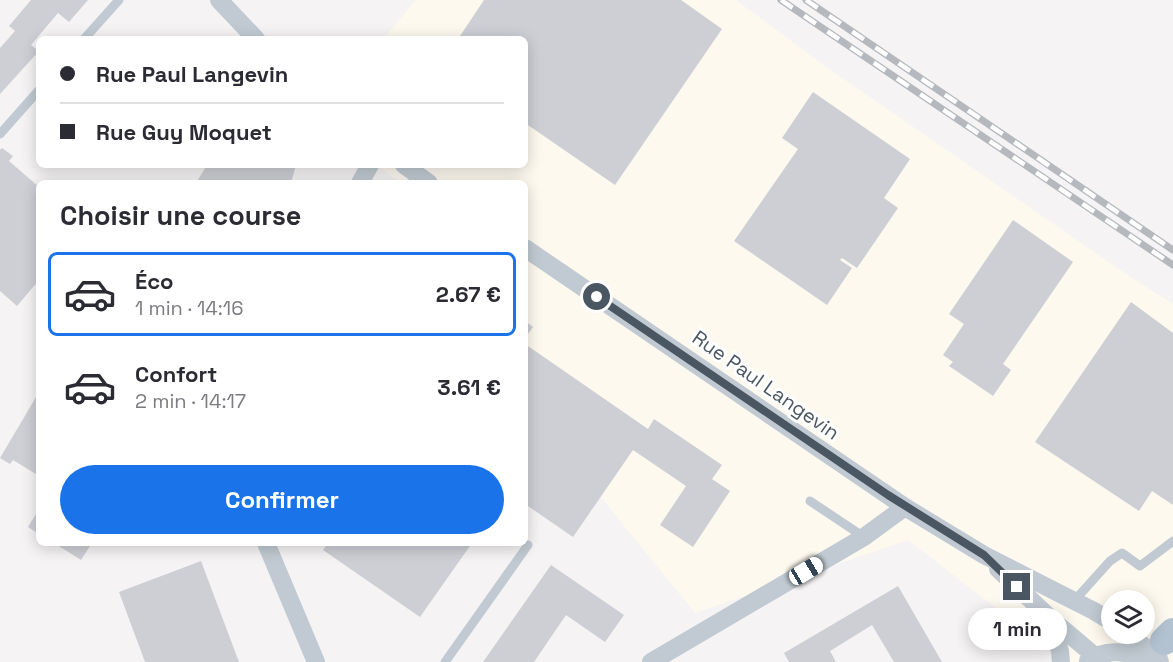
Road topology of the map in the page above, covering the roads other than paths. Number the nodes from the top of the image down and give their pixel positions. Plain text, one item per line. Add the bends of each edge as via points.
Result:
1 (119, 0) edge
2 (219, 0) edge
3 (87, 36) edge
4 (253, 36) edge
5 (36, 93) edge
6 (0, 134) edge
7 (408, 168) edge
8 (425, 180) edge
9 (528, 250) edge
10 (810, 501) dead end
11 (905, 507) junction
12 (864, 537) junction
13 (1173, 541) edge
14 (268, 546) edge
15 (527, 546) edge
16 (984, 555) junction
17 (1074, 601) junction
18 (1101, 616) edge
19 (1050, 618) junction
20 (1165, 649) edge
21 (1094, 660) edge
22 (316, 662) edge
23 (445, 662) edge
24 (651, 662) edge
25 (1061, 662) edge

1 - 3 lane
2 - 4 street
5 - 6 lane
7 - 8 street
9 - 11 street, Rue Paul Langevin
10 - 12 lane
11 - 12 street
11 - 16 street, Rue Paul Langevin
12 - 24 street
13 - 17 lane via 1140,566 1122,553
14 - 22 street
15 - 23 lane
16 - 17 street
16 - 19 street
17 - 18 street
19 - 21 street
19 - 25 street
20 - 21 street via 1107,652

